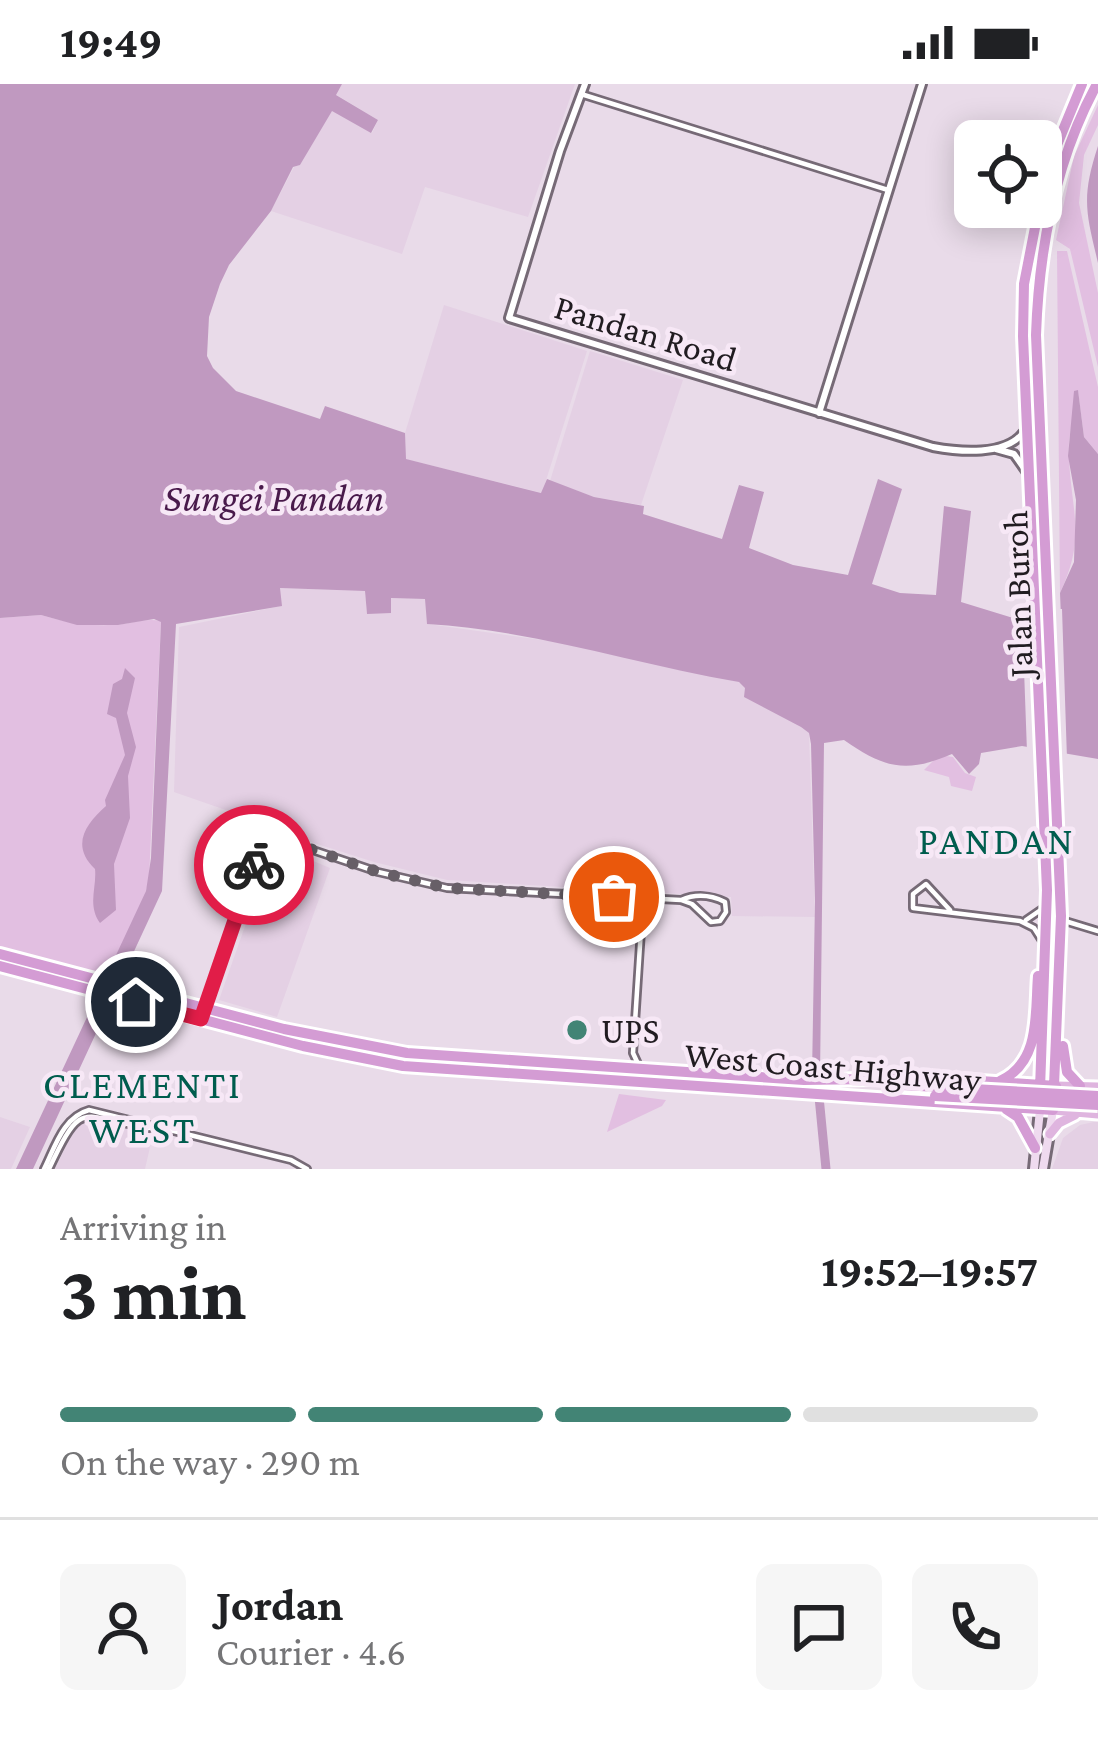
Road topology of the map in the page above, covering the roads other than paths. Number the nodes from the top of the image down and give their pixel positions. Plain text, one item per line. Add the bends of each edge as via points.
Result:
1 (585, 84) edge
2 (922, 84) edge
3 (1096, 84) edge
4 (1079, 87) edge
5 (581, 94) junction
6 (1077, 111) junction
7 (1062, 148) edge
8 (888, 190) junction
9 (1035, 228) edge
10 (819, 412) junction
11 (1026, 424) junction
12 (994, 448) junction
13 (1029, 480) junction
14 (1047, 890) junction
15 (643, 899) junction
16 (681, 900) junction
17 (1042, 909) junction
18 (950, 910) junction
19 (1061, 916) junction
20 (1020, 921) junction
21 (1081, 929) junction
22 (1098, 931) edge
23 (1041, 940) junction
24 (1059, 946) junction
25 (0, 954) edge
26 (0, 966) edge
27 (100, 987) junction
28 (1058, 996) junction
29 (203, 1014) junction
30 (633, 1053) junction
31 (508, 1066) junction
32 (620, 1069) junction
33 (640, 1070) junction
34 (997, 1082) junction
35 (1041, 1084) junction
36 (1056, 1086) junction
37 (1080, 1086) junction
38 (804, 1087) junction
39 (833, 1087) junction
40 (936, 1092) junction
41 (1098, 1092) edge
42 (1006, 1109) junction
43 (1047, 1110) junction
44 (1094, 1111) edge
45 (1050, 1134) junction
46 (1035, 1148) junction
47 (46, 1169) edge
48 (307, 1169) edge
49 (1038, 1169) edge

1 - 5 street, Pandan Road
2 - 8 street
3 - 6 highway, Jalan Buroh
4 - 6 highway, Jalan Buroh
5 - 8 street
5 - 10 street, Pandan Road via 509,318
6 - 7 highway, Jalan Buroh
6 - 19 highway, Jalan Buroh via 1037,286 1036,335
8 - 10 street
9 - 11 highway, Jalan Buroh via 1024,284
10 - 12 street, Pandan Road via 933,448
11 - 12 street via 1017,442
11 - 13 highway, Jalan Buroh
12 - 13 street via 1014,454
13 - 14 highway, Jalan Buroh
14 - 17 highway
14 - 35 highway, Jalan Buroh
15 - 16 street
15 - 29 street via 447,888 285,845 252,870
15 - 30 street
16 - 16 street via 716,898 725,915 711,922
17 - 20 street
17 - 23 highway
18 - 18 street via 913,908 913,894 926,884
18 - 20 street
19 - 21 street
19 - 24 highway, Jalan Buroh
20 - 23 street
21 - 22 street
21 - 24 street
23 - 34 highway via 1032,1045 1021,1068
24 - 28 highway, Jalan Buroh
25 - 27 highway, West Coast Highway
26 - 27 highway, West Coast Highway
27 - 29 highway, West Coast Highway
28 - 36 highway, Jalan Buroh
28 - 37 highway via 1064,1063
29 - 31 highway, West Coast Highway via 381,1063
30 - 32 street
30 - 33 street
31 - 32 highway, West Coast Highway
31 - 38 highway, West Coast Highway
32 - 33 highway, West Coast Highway
33 - 38 highway, West Coast Highway
34 - 35 highway, West Coast Highway
34 - 39 highway, West Coast Highway
35 - 36 highway, West Coast Highway
35 - 43 highway, Jalan Buroh
36 - 37 main road, West Coast Highway
36 - 43 highway, Jalan Buroh
37 - 41 main road, West Coast Highway
38 - 39 highway, West Coast Highway
39 - 40 highway
39 - 42 highway, West Coast Highway
40 - 41 highway, bridge
40 - 44 highway, bridge
42 - 43 highway, West Coast Highway
42 - 46 highway
43 - 44 main road, West Coast Highway
43 - 45 main road
43 - 46 main road
44 - 45 main road via 1062,1120
45 - 49 main road
46 - 49 main road
47 - 48 street via 67,1132 90,1115

